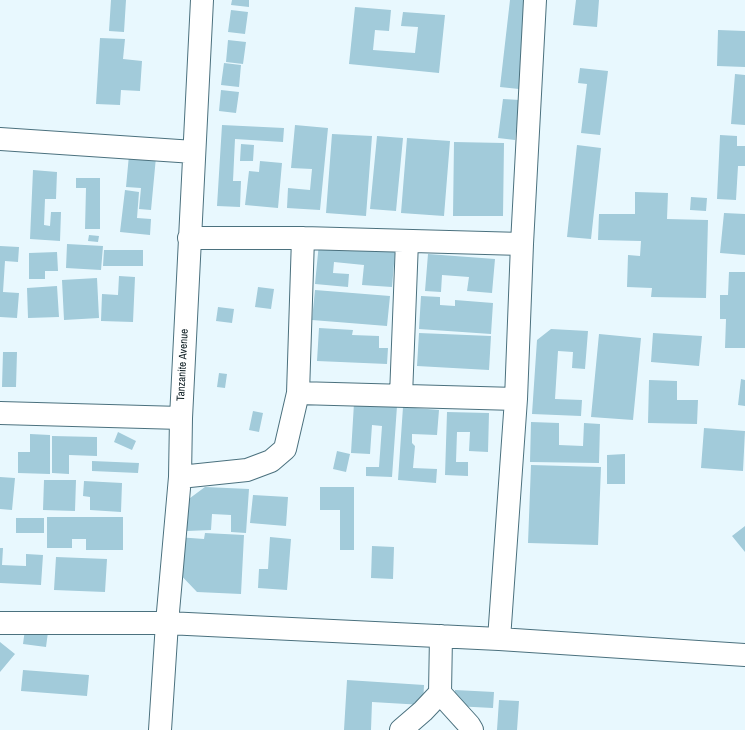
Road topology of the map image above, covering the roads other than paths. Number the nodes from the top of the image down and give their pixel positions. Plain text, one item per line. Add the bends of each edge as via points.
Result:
1 (202, 0) edge
2 (535, 0) edge
3 (0, 139) edge
4 (194, 152) junction
5 (189, 238) junction
6 (303, 238) junction
7 (407, 241) junction
8 (522, 244) junction
9 (298, 393) junction
10 (401, 396) junction
11 (516, 399) junction
12 (0, 413) edge
13 (181, 418) junction
14 (180, 477) junction
15 (0, 623) edge
16 (167, 623) junction
17 (441, 636) junction
18 (499, 639) junction
19 (745, 655) edge
20 (440, 693) junction
21 (160, 730) edge
22 (401, 730) edge
23 (472, 730) edge

1 - 4 street, Tanzanite Avenue
2 - 8 street
3 - 4 street
4 - 5 street, Tanzanite Avenue
5 - 6 street
5 - 13 street, Tanzanite Avenue
6 - 7 street
6 - 9 street
7 - 8 street
7 - 10 street
8 - 11 street
9 - 10 street
9 - 14 street via 285,449 272,462 247,470
10 - 11 street
11 - 18 street
12 - 13 street
13 - 14 street, Tanzanite Avenue
14 - 16 street, Tanzanite Avenue
15 - 16 street
16 - 17 street
16 - 21 street, Tanzanite Avenue
17 - 18 street
17 - 20 street
18 - 19 street
20 - 22 street
20 - 23 street

